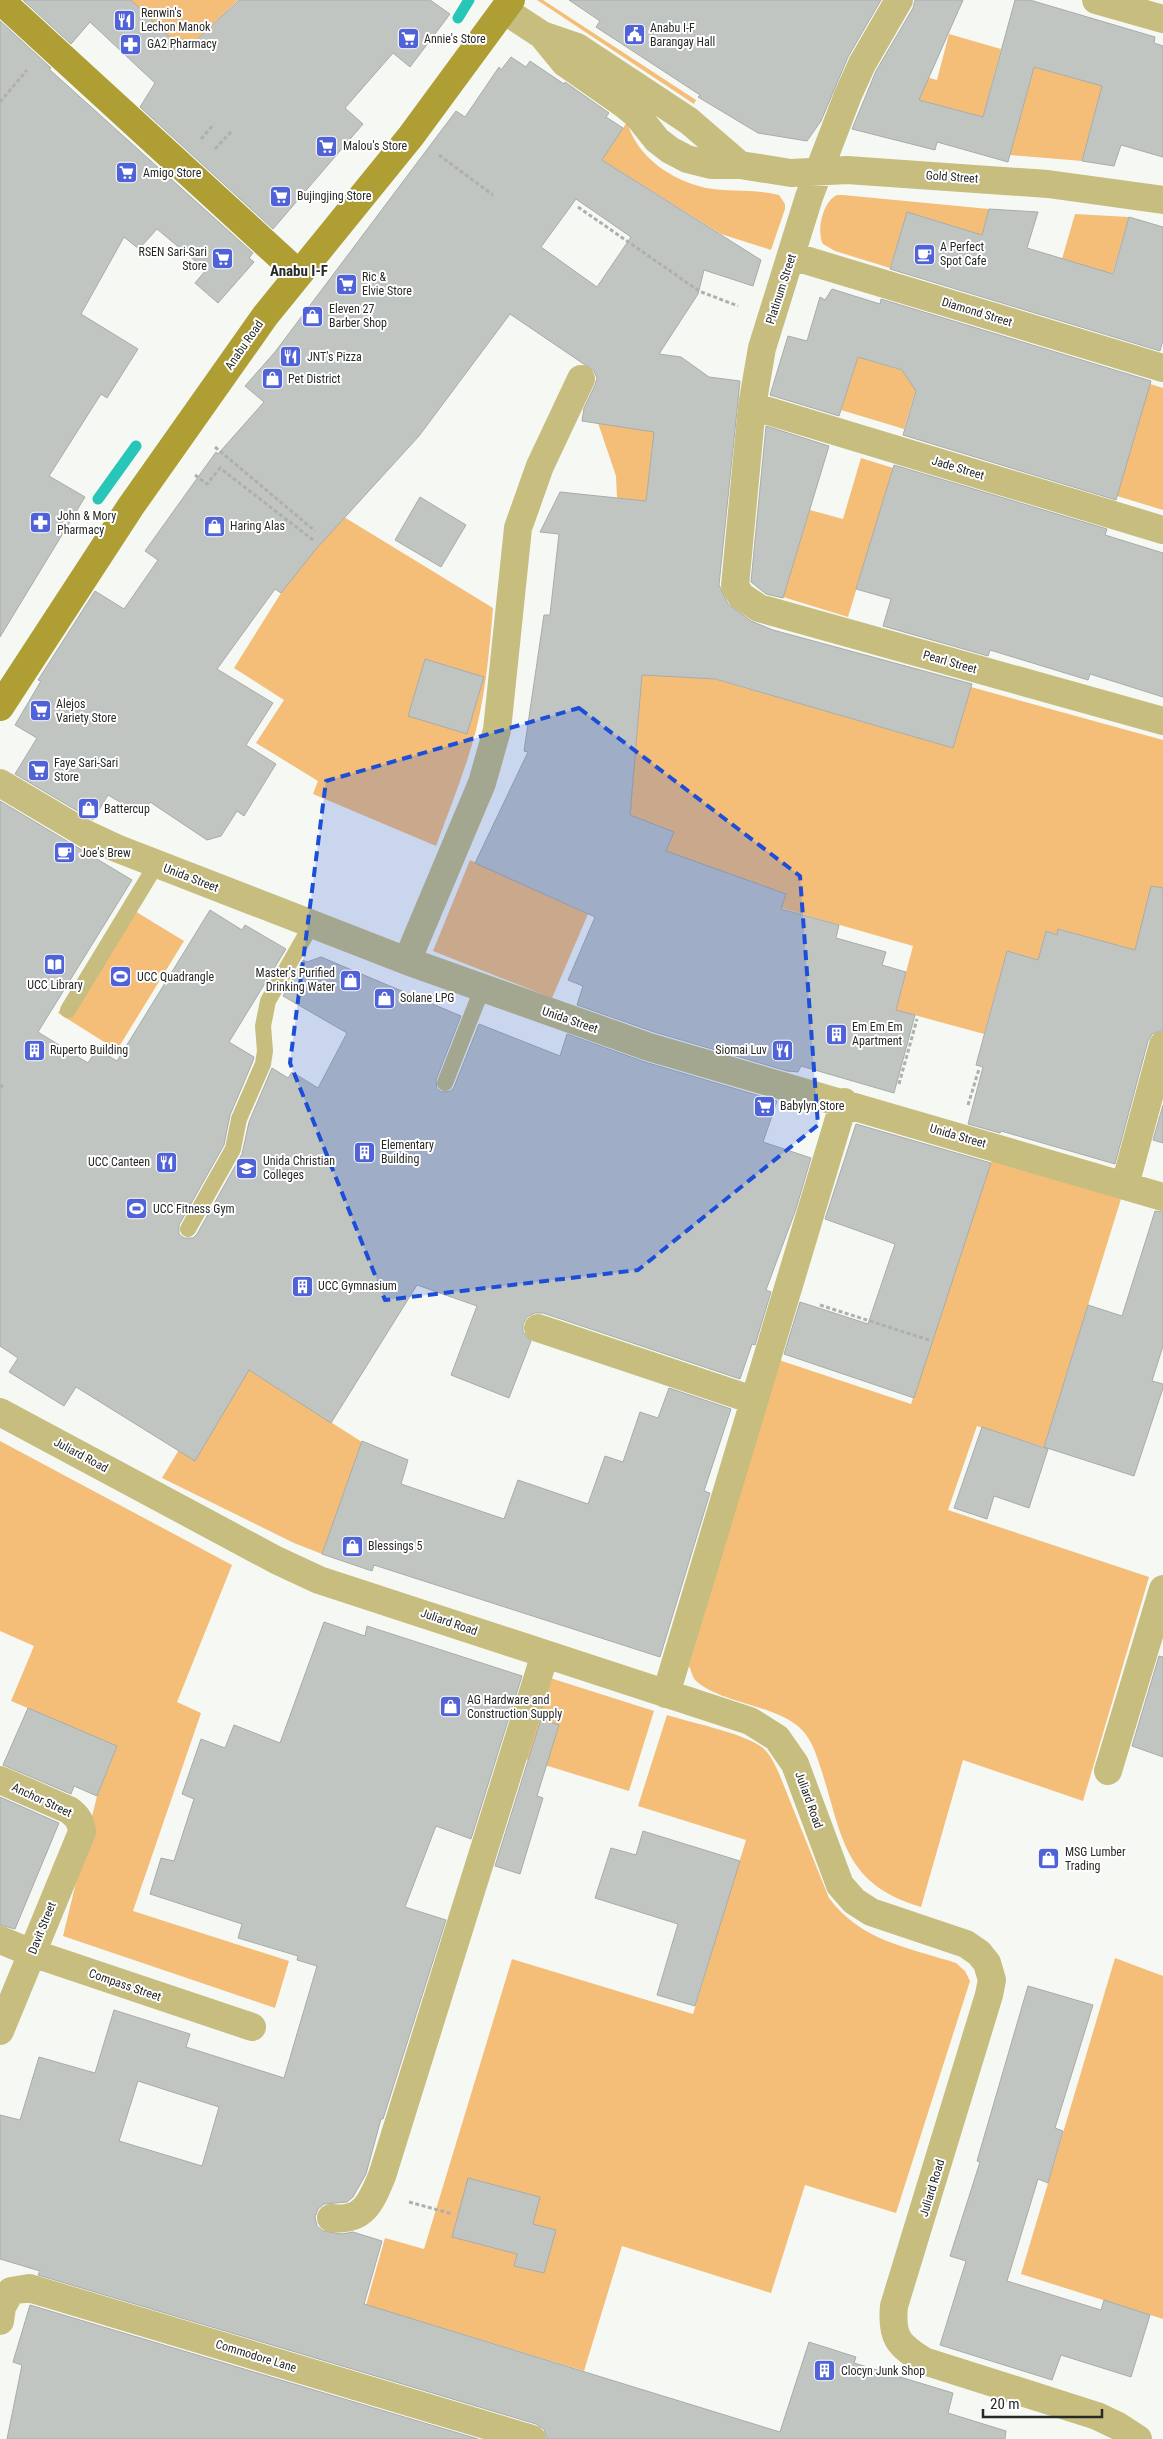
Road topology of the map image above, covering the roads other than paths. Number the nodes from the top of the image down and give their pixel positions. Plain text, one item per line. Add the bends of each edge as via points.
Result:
1 (0, 0) edge
2 (899, 0) edge
3 (1096, 0) edge
4 (507, 5) edge
5 (1163, 19) edge
6 (818, 172) junction
7 (1163, 200) edge
8 (792, 256) junction
9 (298, 273) junction
10 (1163, 368) edge
11 (581, 379) dead end
12 (752, 406) junction
13 (1163, 530) edge
14 (741, 596) joint
15 (0, 707) edge
16 (1163, 721) edge
17 (0, 783) edge
18 (156, 865) junction
19 (312, 924) junction
20 (406, 962) junction
21 (482, 989) junction
22 (68, 1010) dead end
23 (1163, 1045) edge
24 (445, 1083) dead end
25 (844, 1102) junction
26 (1125, 1185) junction
27 (1163, 1197) edge
28 (188, 1229) dead end
29 (538, 1328) dead end
30 (753, 1400) junction
31 (0, 1412) edge
32 (1163, 1589) edge
33 (545, 1654) junction
34 (666, 1694) junction
35 (1108, 1771) dead end
36 (0, 1780) edge
37 (81, 1824) joint
38 (0, 1940) edge
39 (32, 1953) junction
40 (252, 2027) dead end
41 (0, 2031) edge
42 (331, 2218) dead end
43 (0, 2321) edge
44 (532, 2439) edge
45 (1138, 2439) edge

1 - 9 street
2 - 6 street, Platinum Street via 854,80
3 - 5 street
4 - 6 street, Gold Street via 542,35 565,63 637,115 657,140 687,160 791,173
4 - 9 street, Anabu Road via 411,136
6 - 7 street, Gold Street via 847,170 1048,184
6 - 8 street, Platinum Street
8 - 10 street, Diamond Street
8 - 12 street, Platinum Street via 762,348
9 - 15 street, Anabu Road via 264,316 131,506
11 - 20 street via 540,466 518,528 500,704 482,783
12 - 13 street, Jade Street
12 - 14 street, Platinum Street via 735,575
14 - 16 street, Pearl Street via 760,608
17 - 18 street, Unida Street via 86,834
18 - 19 street, Unida Street
18 - 22 lane
19 - 20 street, Unida Street
19 - 28 lane via 268,1001 263,1026 263,1064 239,1119 233,1149
20 - 21 street, Unida Street
21 - 24 lane
21 - 25 street, Unida Street via 649,1047
23 - 26 street
25 - 26 street, Unida Street
25 - 30 street
26 - 27 street, Unida Street
29 - 30 street
30 - 34 street
31 - 33 street, Juliard Road via 319,1580
32 - 35 street
33 - 34 street, Juliard Road
33 - 42 street via 382,2176 366,2208 356,2216
34 - 45 street, Juliard Road via 750,1721 777,1738 795,1764 840,1885 854,1902 890,1919 966,1944 979,1952 988,1965 992,1980 989,1995 894,2306 892,2324 896,2339 908,2352 924,2361 1097,2416
36 - 37 street, Anchor Street via 69,1810
37 - 39 street, Davit Street via 82,1832
38 - 39 street, Compass Street
39 - 40 street, Compass Street
39 - 41 street, Davit Street
43 - 44 street, Commodore Lane via 2,2307 11,2291 29,2288

